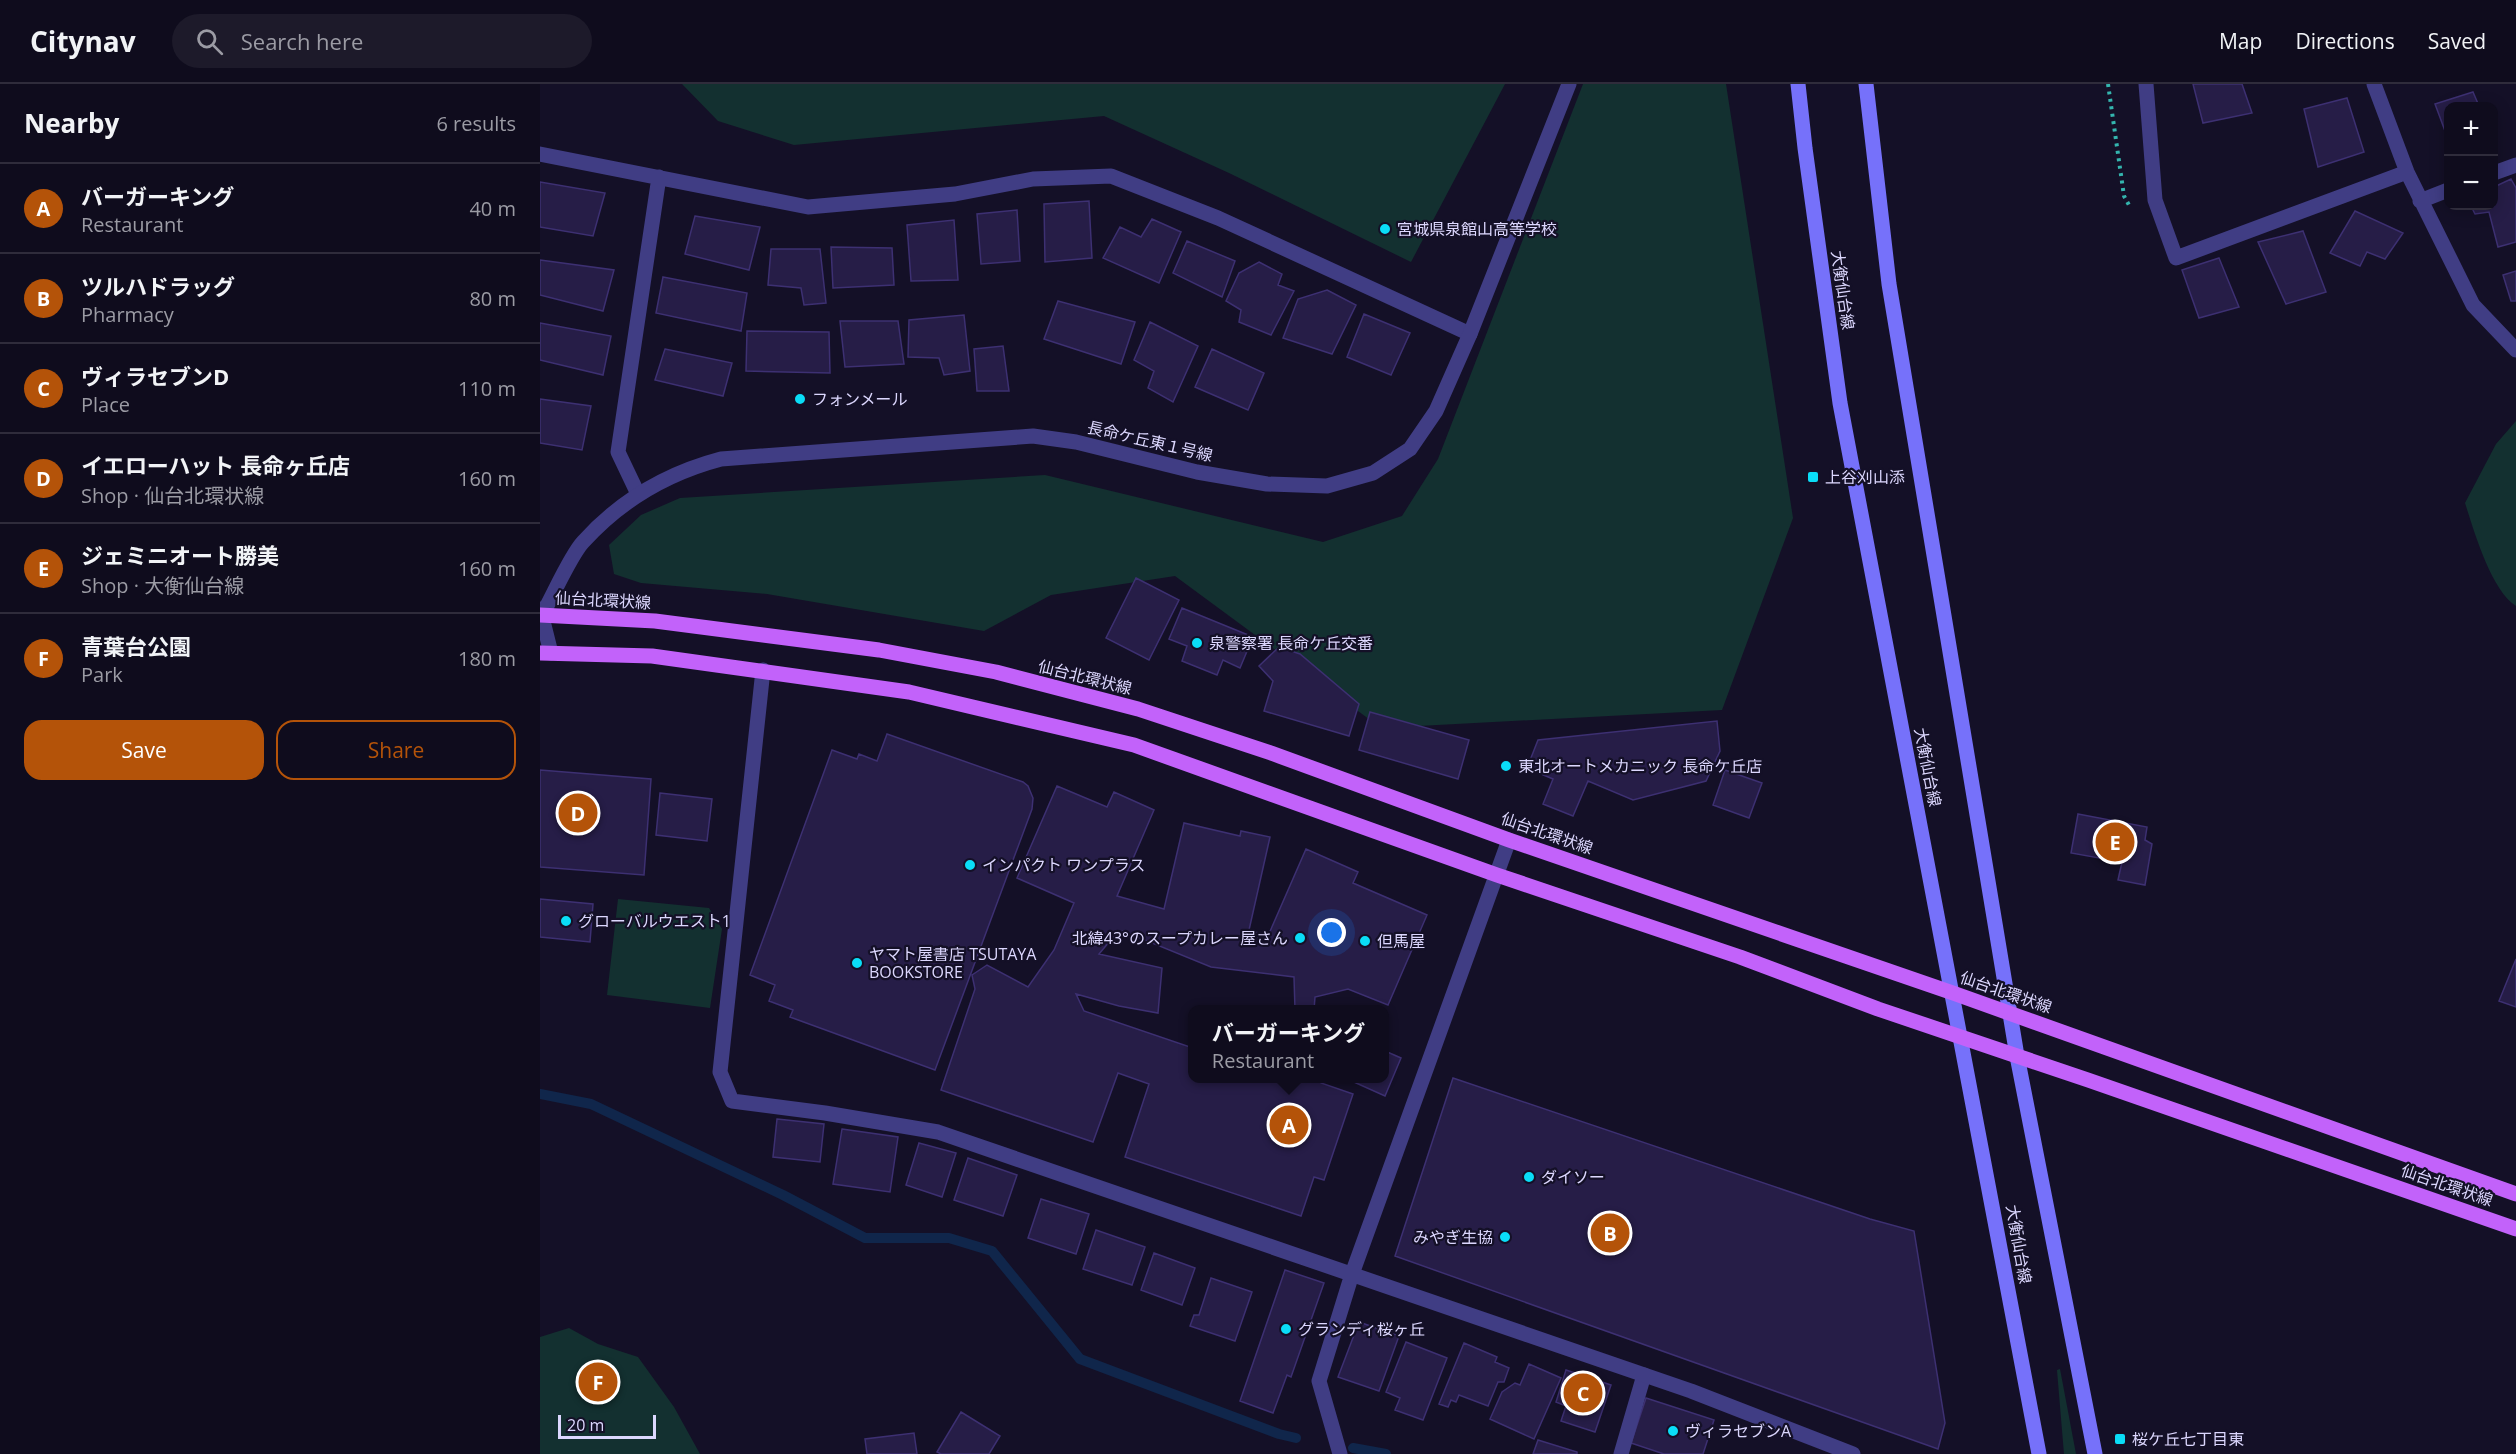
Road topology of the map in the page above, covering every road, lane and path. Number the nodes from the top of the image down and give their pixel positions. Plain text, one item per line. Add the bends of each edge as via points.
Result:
1 (1569, 84) edge
2 (1798, 84) edge
3 (1866, 84) edge
4 (2146, 84) edge
5 (2374, 84) edge
6 (540, 154) edge
7 (2516, 165) edge
8 (2498, 171) edge
9 (2407, 172) junction
10 (659, 177) junction
11 (2444, 192) edge
12 (2420, 201) junction
13 (1470, 334) junction
14 (2516, 350) edge
15 (638, 494) junction
16 (541, 613) edge
17 (545, 653) edge
18 (763, 670) junction
19 (1509, 840) junction
20 (1497, 875) junction
21 (1953, 993) junction
22 (2012, 1013) junction
23 (1959, 1036) junction
24 (2017, 1056) junction
25 (2516, 1194) edge
26 (2516, 1229) edge
27 (1352, 1274) junction
28 (1644, 1375) junction
29 (1340, 1454) edge
30 (1621, 1454) edge
31 (1853, 1454) edge
32 (2039, 1454) edge
33 (2096, 1454) edge

1 - 13 street, 長命ケ丘東１号線
2 - 21 main road, 大衡仙台線 via 1840,403
3 - 22 main road, 大衡仙台線 via 1889,284
4 - 9 street via 2155,200 2176,258
5 - 9 street
6 - 10 street
7 - 8 street
9 - 12 street
10 - 13 street via 808,207 955,194 1033,179 1111,176 1218,218
10 - 15 street via 618,452
11 - 12 street
12 - 14 street via 2473,305
13 - 15 street, 長命ケ丘東１号線 via 1436,411 1410,449 1373,473 1327,486 1255,482 1033,436 721,459 692,467
15 - 16 street, 長命ケ丘東１号線 via 582,543
16 - 17 street
16 - 19 main road, 仙台北環状線 via 644,620 879,650 996,672 1138,709
17 - 18 main road, 仙台北環状線 via 652,656
18 - 20 main road, 仙台北環状線 via 909,692 1134,745
18 - 27 street via 720,1072 732,1101 938,1132
19 - 20 street
19 - 21 main road, 仙台北環状線
20 - 23 main road, 仙台北環状線
20 - 27 street
21 - 22 main road, 仙台北環状線
21 - 23 main road, 大衡仙台線
22 - 24 main road, 大衡仙台線
22 - 25 main road, 仙台北環状線
23 - 24 main road, 仙台北環状線
23 - 32 main road, 大衡仙台線
24 - 26 main road, 仙台北環状線
24 - 33 main road, 大衡仙台線
27 - 28 street
27 - 29 street via 1319,1381
28 - 30 street
28 - 31 street

